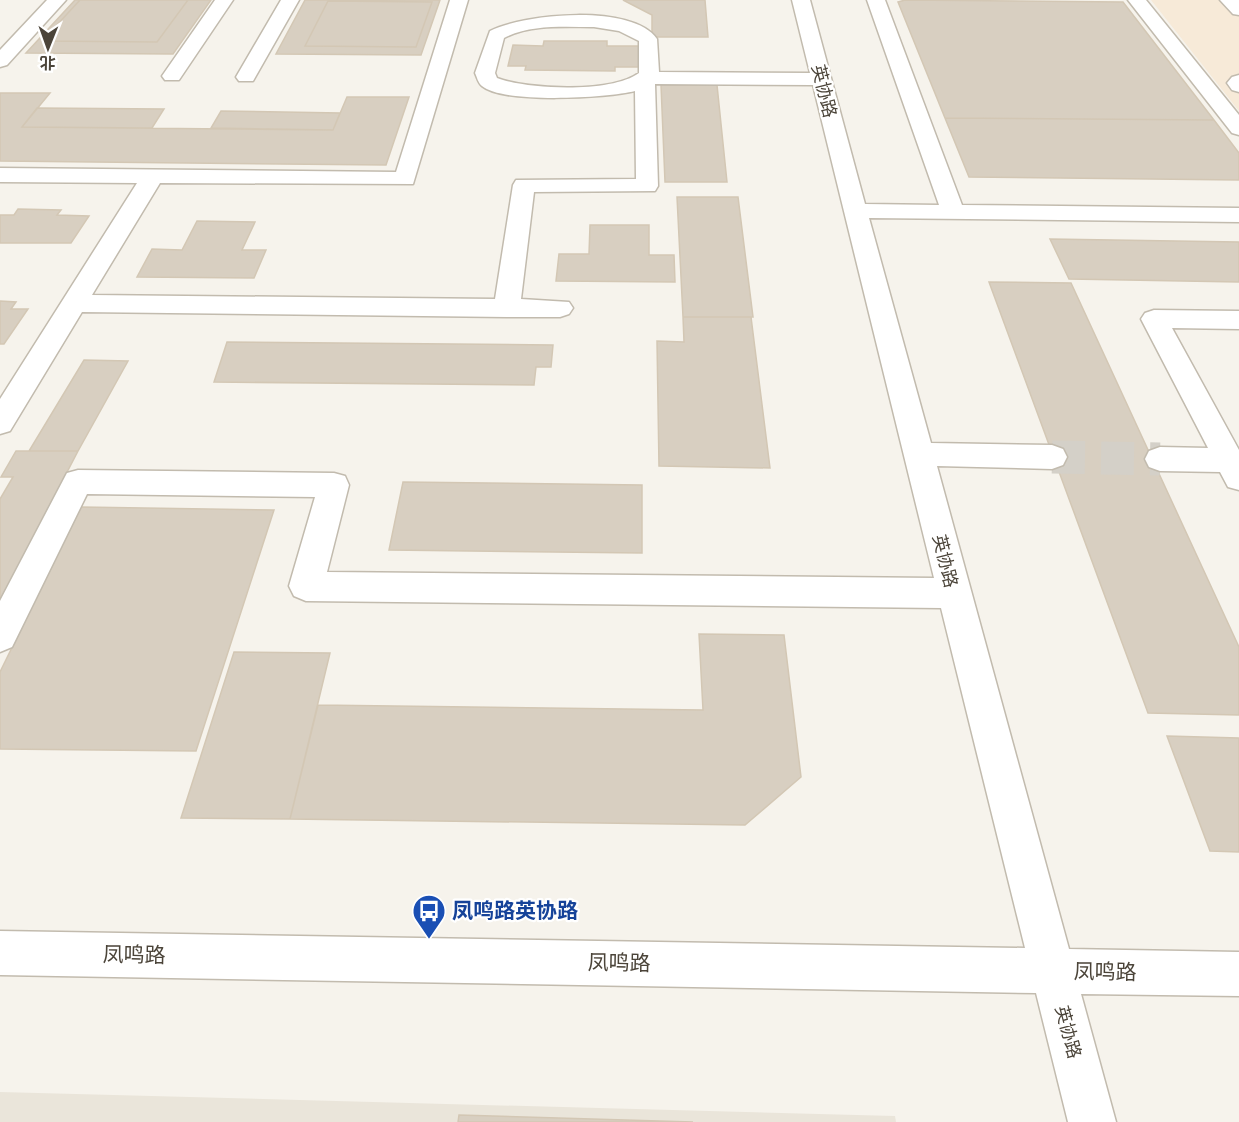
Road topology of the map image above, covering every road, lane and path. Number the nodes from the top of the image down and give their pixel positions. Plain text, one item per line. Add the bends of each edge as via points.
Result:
1 (57, 0) edge
2 (224, 0) edge
3 (290, 0) edge
4 (459, 0) edge
5 (801, 0) edge
6 (876, 0) edge
7 (1137, 0) edge
8 (1230, 0) edge
9 (1239, 10) edge
10 (0, 61) edge
11 (172, 76) dead end
12 (246, 77) dead end
13 (645, 78) junction
14 (821, 80) junction
15 (1239, 129) edge
16 (0, 174) edge
17 (153, 176) junction
18 (854, 211) junction
19 (953, 212) junction
20 (1239, 215) edge
21 (74, 303) junction
22 (507, 308) junction
23 (560, 308) dead end
24 (1239, 320) edge
25 (0, 370) edge
26 (33, 371) junction
27 (0, 423) edge
28 (918, 454) junction
29 (1052, 457) tunnel mouth
30 (1160, 459) tunnel mouth
31 (1234, 469) edge
32 (954, 593) junction
33 (0, 636) edge
34 (0, 953) edge
35 (1052, 971) junction
36 (1239, 974) edge
37 (1092, 1122) edge

1 - 10 street
2 - 11 street
3 - 12 street
4 - 17 street via 405,179
5 - 14 street, 英协路
6 - 19 street
7 - 15 street
8 - 9 street
13 - 13 street via 634,86 608,91 511,90 489,82 485,73 496,35 512,27 533,23 617,24 648,39 649,75
13 - 14 street
13 - 22 street via 647,186 524,185
14 - 18 street, 英协路
16 - 17 street
17 - 21 street
18 - 19 street
18 - 28 street, 英协路
19 - 20 street
21 - 22 street
21 - 26 street
22 - 23 street
24 - 31 street via 1154,319
25 - 26 street
26 - 27 street
28 - 29 street
28 - 32 street, 英协路
30 - 31 street
32 - 33 street via 306,586 334,485 78,482
32 - 35 street, 英协路
34 - 35 street, 凤鸣路
35 - 36 street, 凤鸣路
35 - 37 street, 英协路

